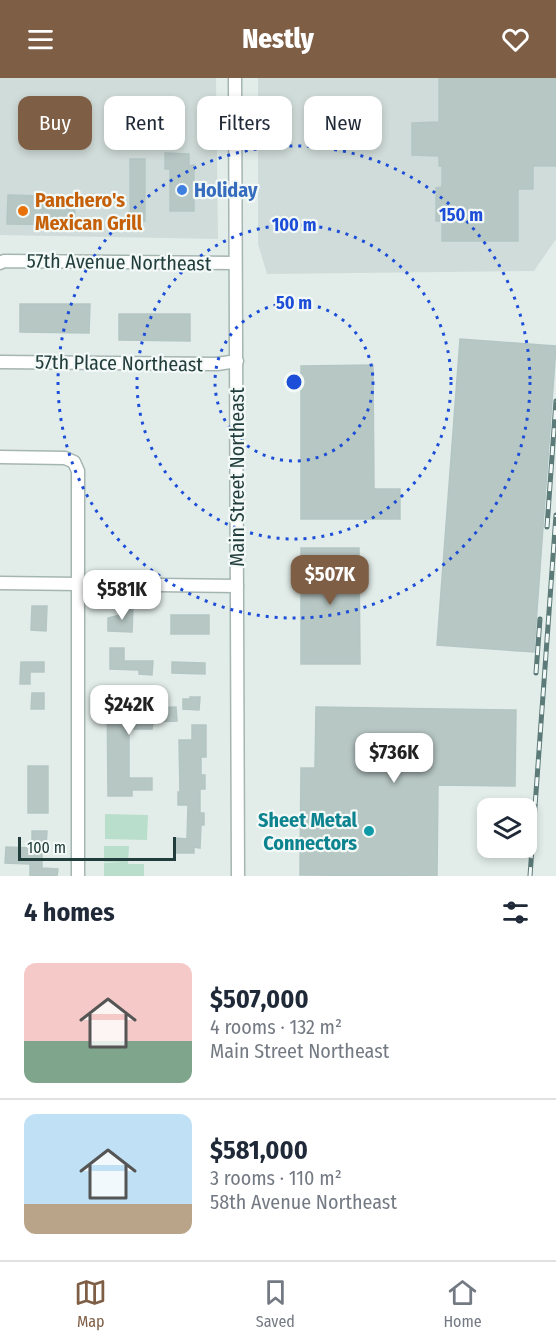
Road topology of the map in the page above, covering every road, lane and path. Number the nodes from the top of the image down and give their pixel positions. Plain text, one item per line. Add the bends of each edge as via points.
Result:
1 (235, 78) edge
2 (1, 260) edge
3 (235, 263) junction
4 (237, 361) junction
5 (0, 362) edge
6 (0, 458) edge
7 (0, 583) edge
8 (77, 583) junction
9 (237, 586) junction
10 (78, 876) edge
11 (238, 876) edge

1 - 3 street, Main Street Northeast
2 - 3 street, 57th Avenue Northeast
3 - 4 street, Main Street Northeast
4 - 5 street, 57th Place Northeast
4 - 9 street, Main Street Northeast
6 - 8 street via 65,458 74,462 78,471
7 - 8 street
8 - 9 street
8 - 10 street
9 - 11 street, Main Street Northeast

